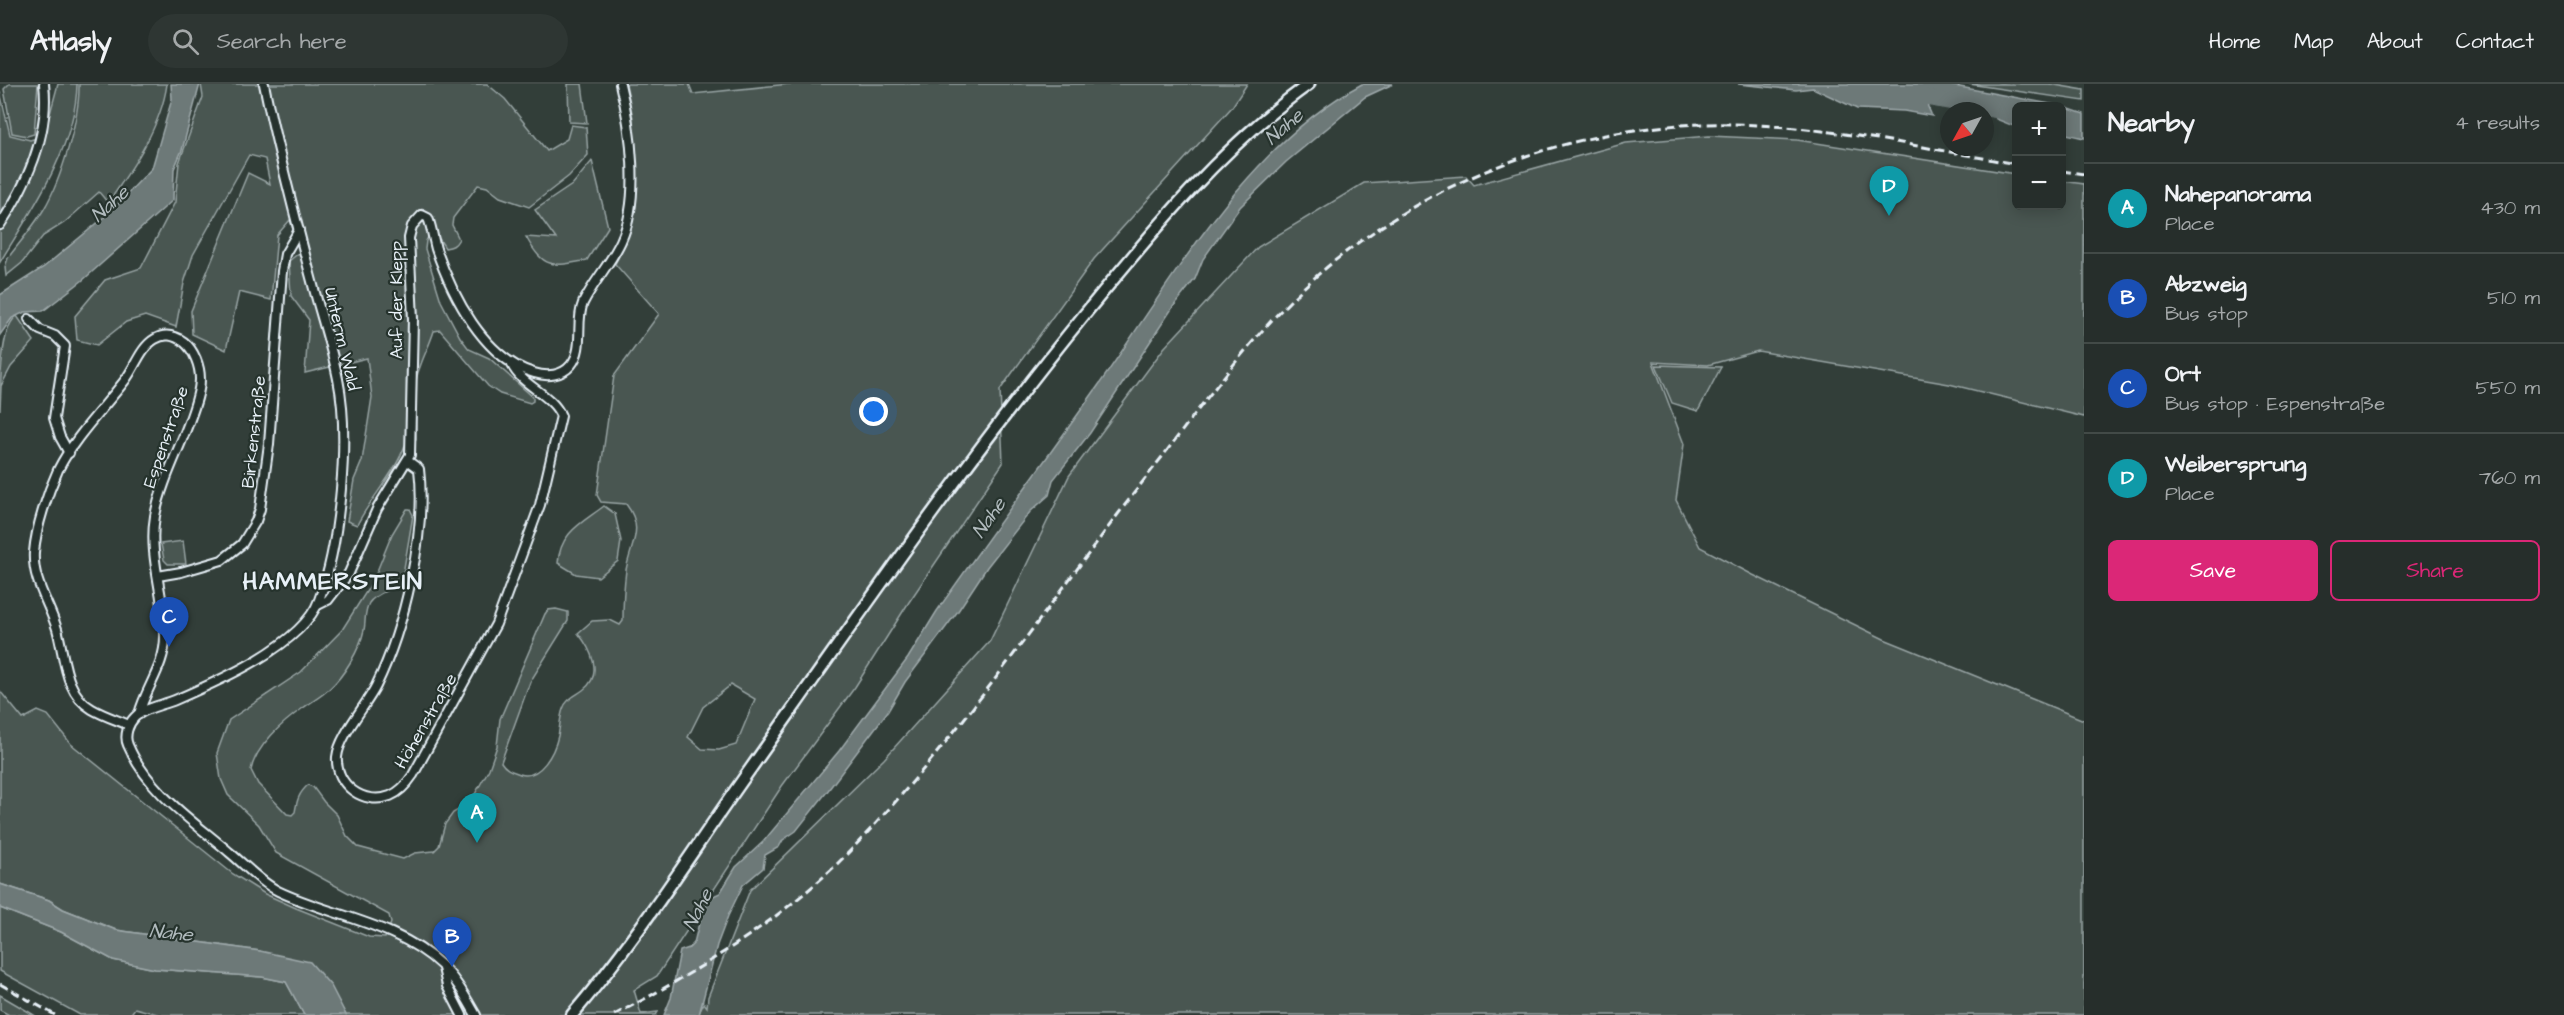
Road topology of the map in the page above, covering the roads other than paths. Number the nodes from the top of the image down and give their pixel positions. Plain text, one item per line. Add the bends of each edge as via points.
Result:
1 (44, 84) edge
2 (264, 84) edge
3 (620, 84) edge
4 (1309, 84) edge
5 (0, 225) edge
6 (299, 230) junction
7 (29, 319) dead end
8 (512, 365) junction
9 (561, 416) joint
10 (69, 453) junction
11 (408, 461) junction
12 (158, 576) junction
13 (318, 605) junction
14 (139, 714) junction
15 (129, 725) junction
16 (443, 967) junction
17 (462, 1015) edge
18 (476, 1015) edge
19 (572, 1015) edge

1 - 5 street via 44,108 34,160
2 - 6 street, Unterm Wald
3 - 8 street, Auf der Klepp via 630,133 630,219 614,255 582,306 574,362 563,372 545,375
4 - 19 main road via 1251,131 1208,173 1079,322 963,472
6 - 12 street, Birkenstraße via 285,254 282,271 269,444 256,521 242,544 222,560
6 - 13 street, Unterm Wald via 339,380 342,406 336,526
7 - 10 street via 65,346 54,410 60,437
8 - 9 street, Auf der Klepp
8 - 11 street, Auf der Klepp via 498,355 476,328 440,258 428,218 422,215 412,226 409,238 413,319
9 - 11 street, Höhenstraße via 540,505 486,645 408,783 389,796 369,798 345,783 337,757 384,670 404,611 417,538 420,480 419,469
10 - 12 street, Espenstraße via 151,342 165,334 188,346 199,369 199,390 155,515
10 - 15 street via 47,500 35,543 35,572 57,629 72,690 92,709
11 - 13 street via 377,509 349,573 328,600
12 - 14 street, Espenstraße via 164,648
13 - 14 street via 300,626 246,667
14 - 15 street
15 - 16 street via 128,747 162,794 272,887 412,944
16 - 17 street via 447,986
16 - 18 street

